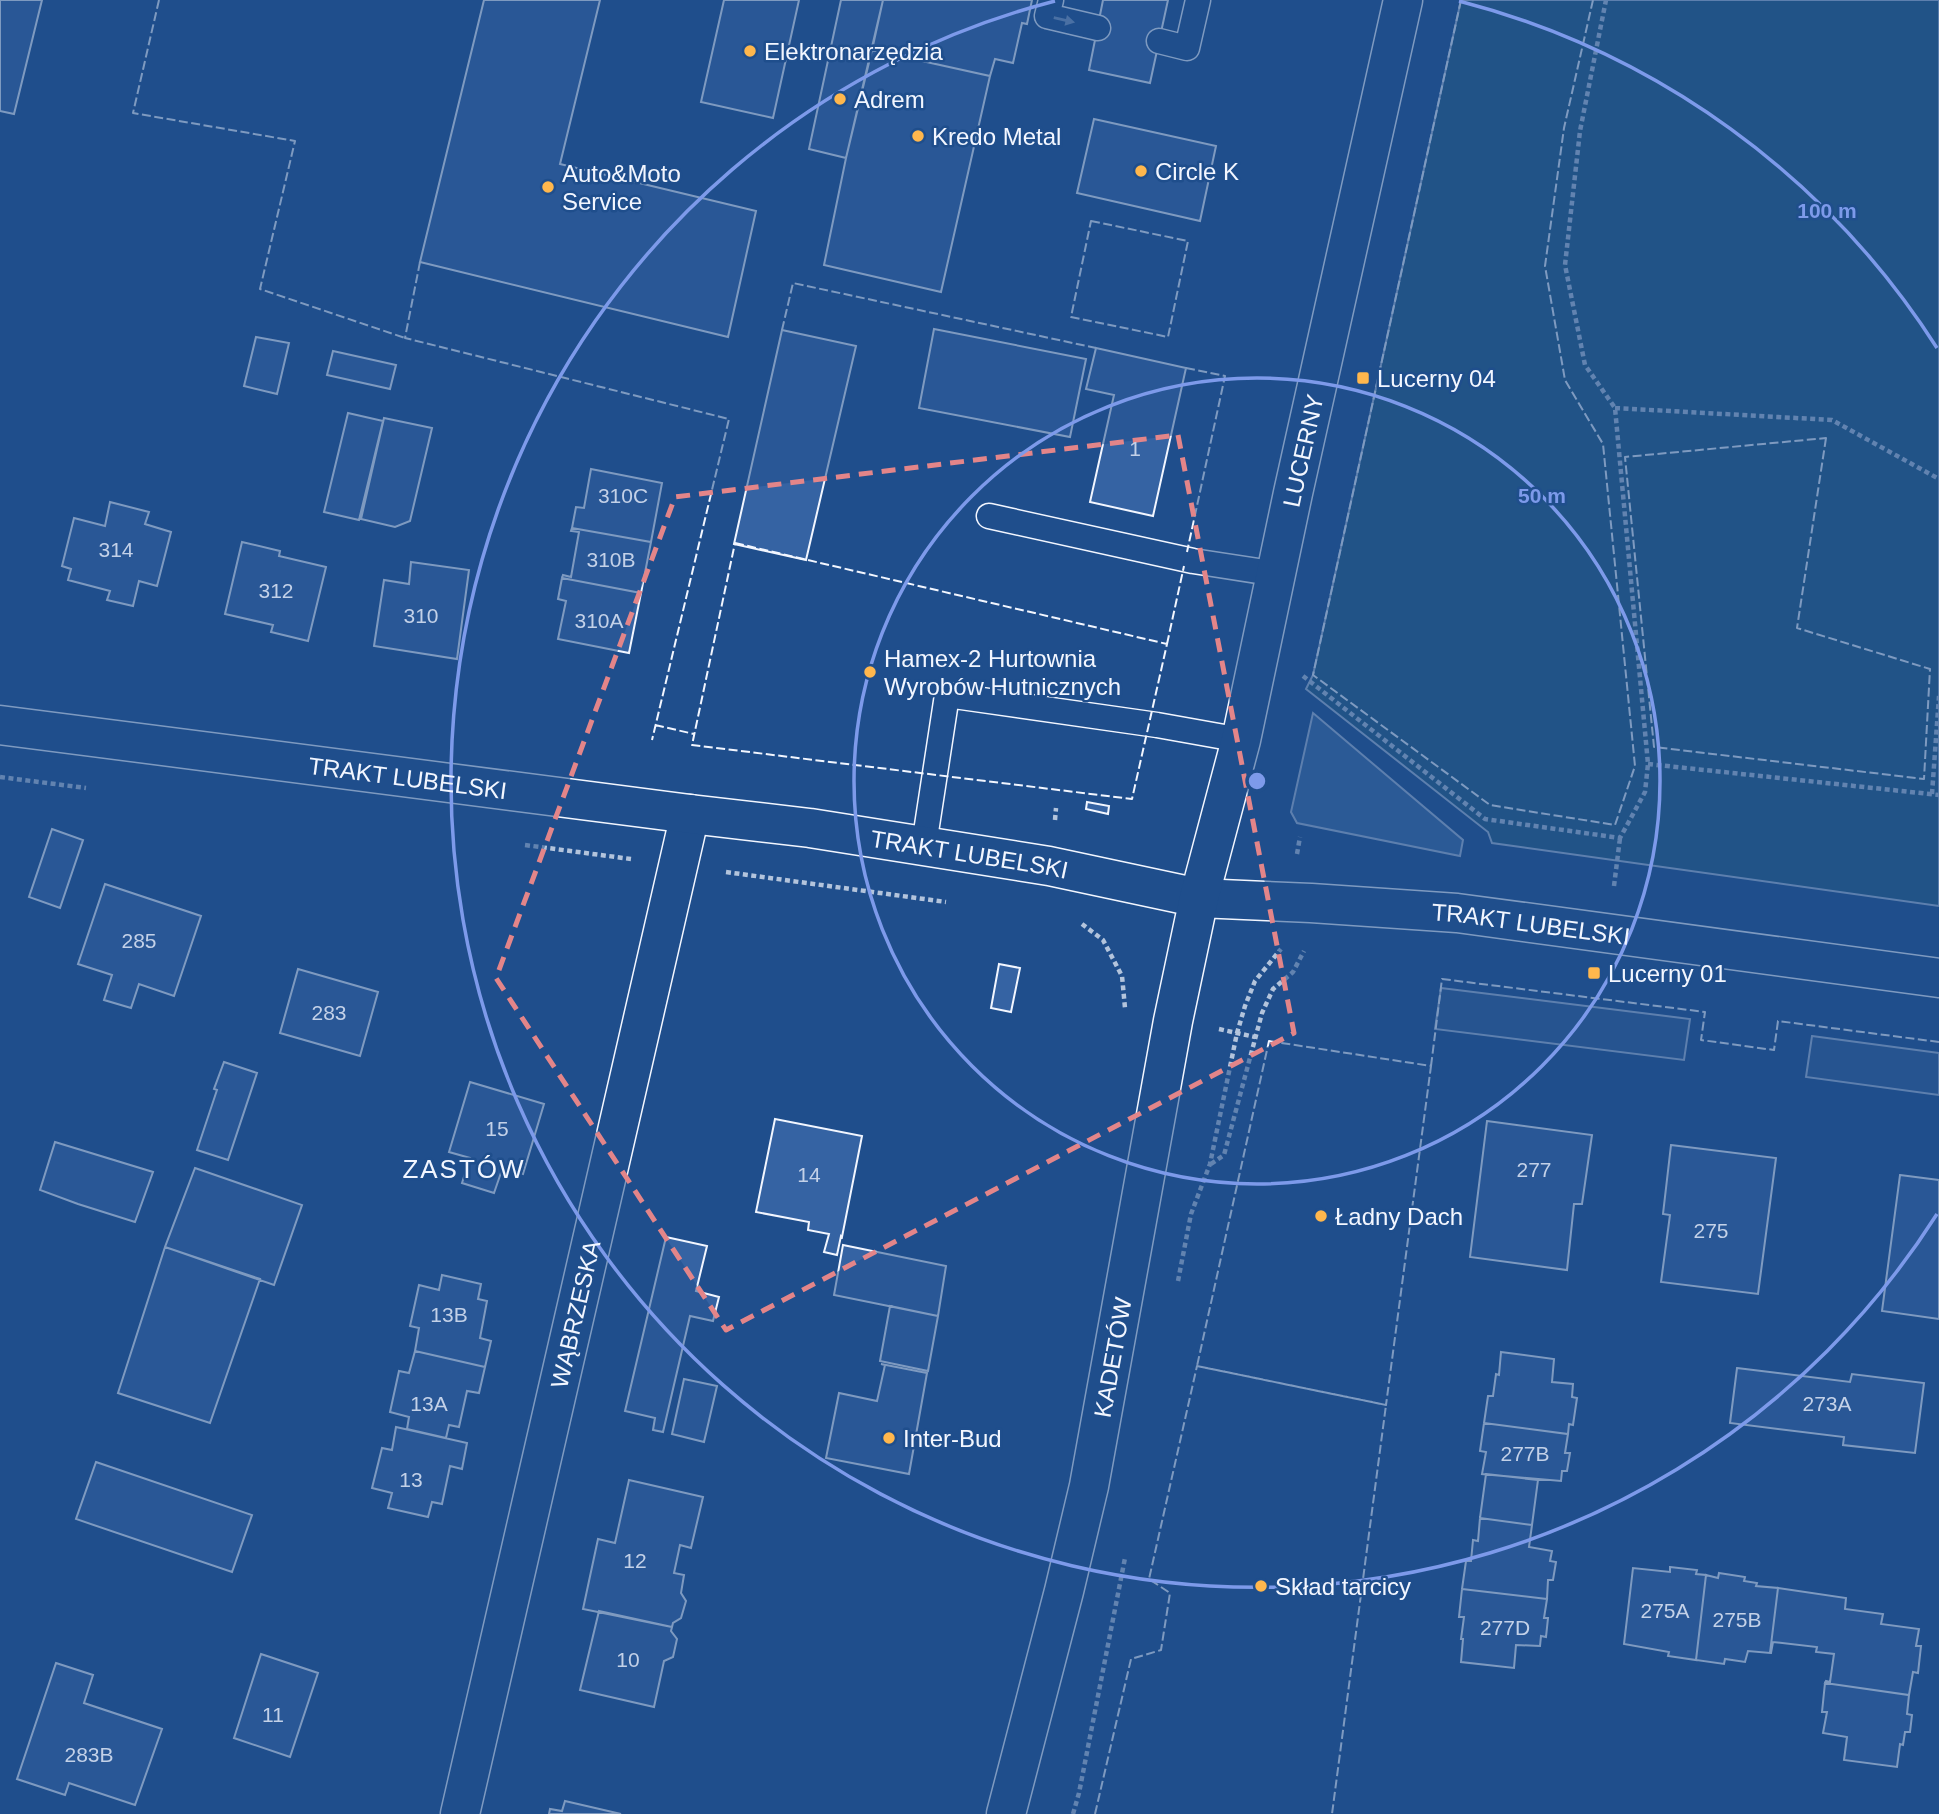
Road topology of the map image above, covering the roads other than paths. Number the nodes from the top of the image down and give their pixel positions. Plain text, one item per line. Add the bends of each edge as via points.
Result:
1 (1051, 0) edge
2 (1198, 0) edge
3 (1403, 0) edge
4 (1098, 27) dead end
5 (1159, 41) dead end
6 (989, 516) dead end
7 (1277, 575) junction
8 (0, 726) edge
9 (1241, 740) junction
10 (690, 814) junction
11 (924, 845) junction
12 (1199, 898) junction
13 (1939, 978) edge
14 (460, 1814) edge
15 (1006, 1814) edge

1 -> 4 lane via 1047,16
2 - 5 lane via 1187,48
3 - 7 street, LUCERNY
6 - 7 lane
7 - 9 street, LUCERNY
8 - 10 street, TRAKT LUBELSKI
9 - 11 lane via 947,695
9 - 12 street, LUCERNY
10 - 11 street, TRAKT LUBELSKI
10 - 14 street, WĄBRZESKA
11 - 12 street, TRAKT LUBELSKI
12 - 13 street, TRAKT LUBELSKI via 1457,913
12 - 15 street, KADETÓW via 1088,1486

